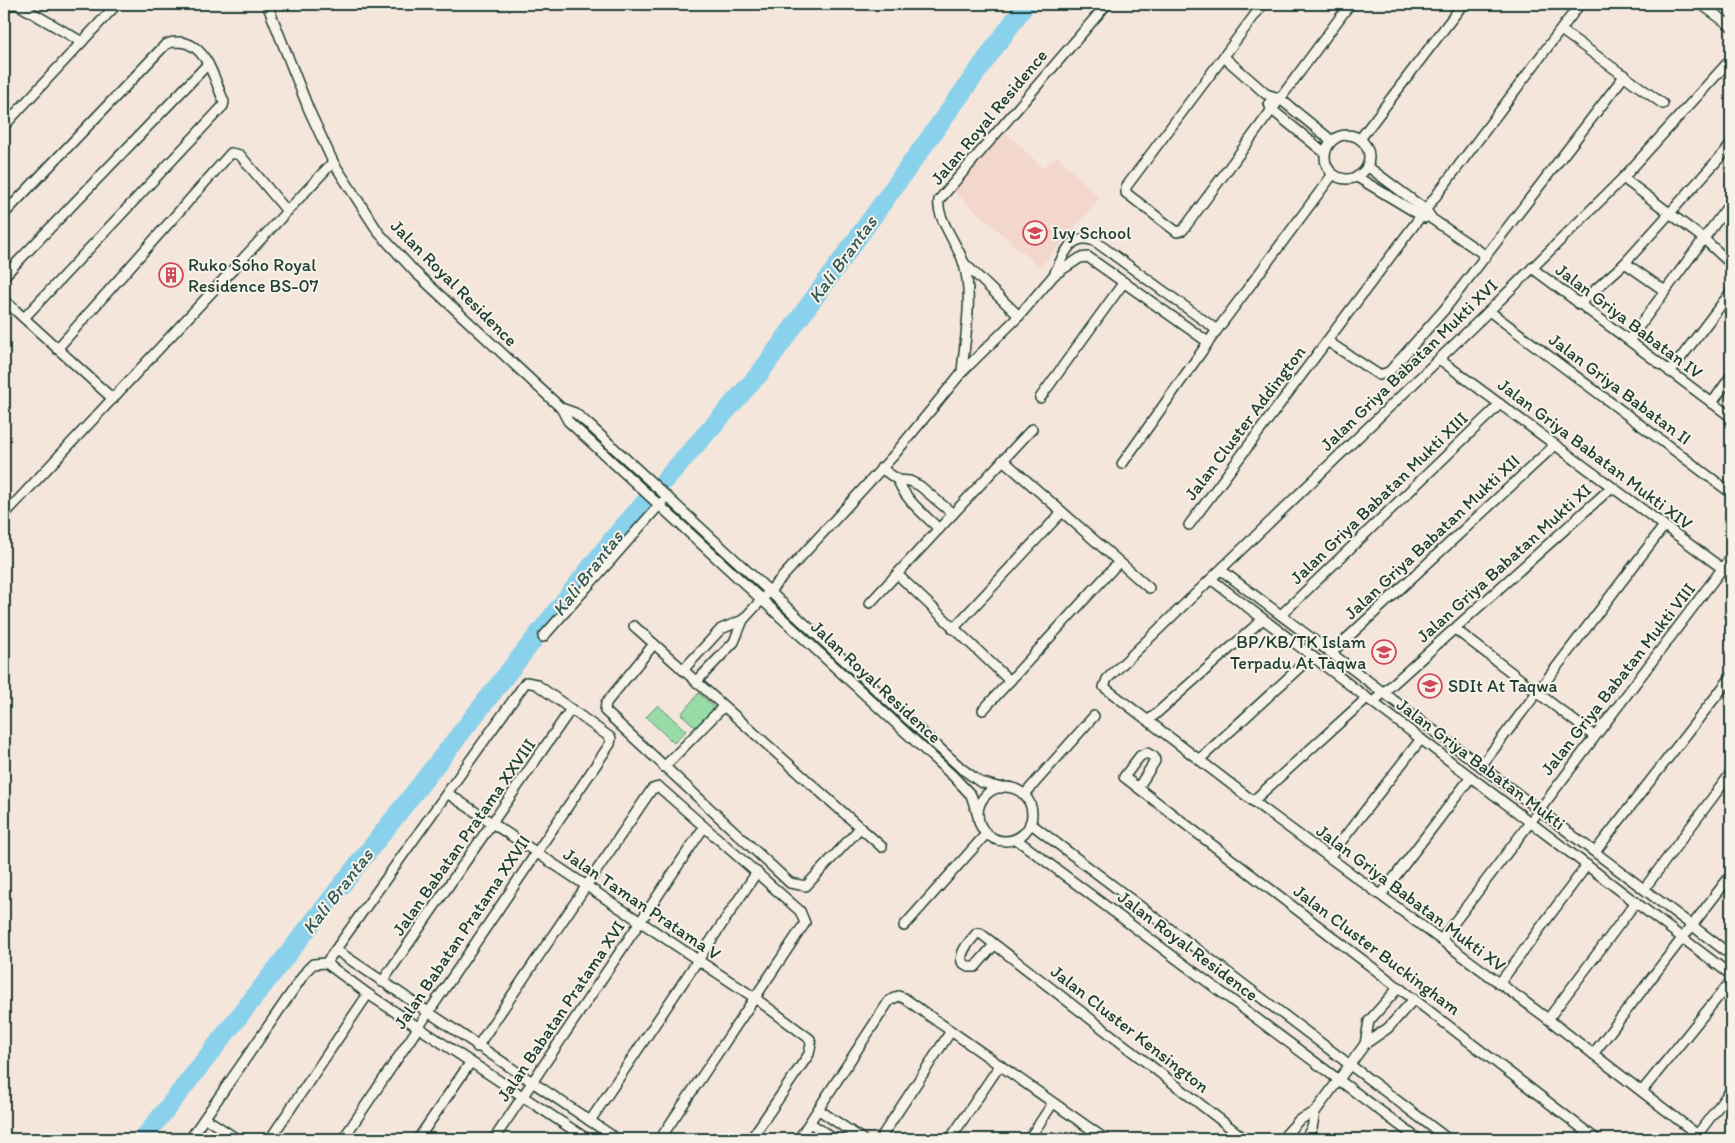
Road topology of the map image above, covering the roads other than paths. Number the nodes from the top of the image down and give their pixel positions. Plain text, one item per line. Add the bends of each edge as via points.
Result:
1 (15, 4) edge
2 (116, 4) edge
3 (268, 4) edge
4 (1107, 4) edge
5 (1263, 4) edge
6 (1350, 4) edge
7 (1463, 4) edge
8 (1580, 4) edge
9 (1701, 4) edge
10 (4, 7) edge
11 (1731, 26) edge
12 (1561, 30) junction
13 (82, 42) junction
14 (1224, 57) junction
15 (1731, 59) edge
16 (208, 64) junction
17 (1625, 75) junction
18 (1266, 94) junction
19 (1279, 98) junction
20 (1663, 104) dead end
21 (1271, 109) junction
22 (4, 126) edge
23 (1360, 139) junction
24 (1332, 140) junction
25 (1731, 145) edge
26 (1325, 153) junction
27 (333, 162) junction
28 (1367, 166) junction
29 (1333, 174) junction
30 (1357, 177) junction
31 (1623, 178) junction
32 (1731, 202) edge
33 (287, 211) junction
34 (1424, 213) junction
35 (4, 214) edge
36 (1670, 214) junction
37 (1704, 239) junction
38 (1485, 255) junction
39 (963, 262) junction
40 (1625, 263) junction
41 (1731, 264) edge
42 (1532, 268) junction
43 (4, 276) edge
44 (1052, 277) junction
45 (1124, 282) junction
46 (1666, 291) junction
47 (1731, 292) edge
48 (4, 300) edge
49 (1579, 304) junction
50 (1489, 311) junction
51 (1020, 316) junction
52 (24, 318) junction
53 (1217, 330) junction
54 (1629, 340) junction
55 (1327, 341) junction
56 (1208, 342) junction
57 (57, 349) junction
58 (1439, 359) junction
59 (962, 372) junction
60 (1670, 372) junction
61 (1731, 376) edge
62 (1040, 398) dead end
63 (113, 400) junction
64 (1712, 403) junction
65 (1500, 404) junction
66 (561, 408) junction
67 (1731, 417) edge
68 (1032, 429) dead end
69 (1555, 445) junction
70 (1003, 460) junction
71 (1122, 464) dead end
72 (882, 468) junction
73 (898, 480) junction
74 (1612, 487) junction
75 (1731, 493) edge
76 (664, 495) junction
77 (656, 502) junction
78 (1062, 512) junction
79 (953, 514) junction
80 (4, 515) edge
81 (1189, 525) dead end
82 (1664, 526) junction
83 (939, 529) junction
84 (1731, 558) edge
85 (1119, 562) junction
86 (1723, 569) junction
87 (1221, 570) junction
88 (897, 574) junction
89 (1731, 576) edge
90 (1212, 580) junction
91 (1149, 588) dead end
92 (766, 595) junction
93 (870, 603) dead end
94 (1281, 615) junction
95 (1263, 619) junction
96 (743, 620) junction
97 (634, 626) dead end
98 (953, 629) junction
99 (1455, 629) junction
100 (544, 637) dead end
101 (654, 644) junction
102 (1331, 653) junction
103 (1312, 656) junction
104 (683, 670) junction
105 (1731, 677) edge
106 (1010, 681) junction
107 (696, 682) junction
108 (1104, 687) joint
109 (1537, 691) junction
110 (1385, 694) junction
111 (1370, 700) junction
112 (723, 707) junction
113 (571, 709) junction
114 (983, 710) dead end
115 (1094, 716) dead end
116 (1148, 720) junction
117 (1594, 736) junction
118 (1421, 739) junction
119 (1200, 759) junction
120 (1481, 766) junction
121 (664, 767) junction
122 (1731, 773) edge
123 (1471, 777) junction
124 (1001, 788) junction
125 (1138, 788) dead end
126 (447, 793) junction
127 (1024, 795) junction
128 (1253, 801) junction
129 (1539, 810) junction
130 (978, 816) junction
131 (1530, 821) junction
132 (1030, 823) junction
133 (494, 824) junction
134 (704, 826) junction
135 (861, 827) junction
136 (986, 834) junction
137 (1016, 839) junction
138 (882, 847) dead end
139 (536, 852) junction
140 (1595, 852) junction
141 (1329, 856) junction
142 (1587, 865) junction
143 (757, 872) junction
144 (1731, 875) edge
145 (585, 885) junction
146 (1644, 889) junction
147 (1382, 895) junction
148 (1636, 902) junction
149 (640, 922) junction
150 (904, 926) dead end
151 (1693, 926) junction
152 (1683, 938) junction
153 (1441, 940) junction
154 (994, 944) dead end
155 (336, 950) junction
156 (1731, 955) edge
157 (697, 960) junction
158 (326, 963) junction
159 (1731, 975) edge
160 (1731, 981) edge
161 (382, 982) junction
162 (1500, 984) junction
163 (1398, 988) junction
164 (368, 994) junction
165 (755, 998) junction
166 (1414, 999) junction
167 (427, 1014) junction
168 (1548, 1019) junction
169 (418, 1027) junction
170 (951, 1031) junction
171 (1365, 1044) junction
172 (477, 1047) junction
173 (1593, 1054) junction
174 (470, 1063) junction
175 (1350, 1064) junction
176 (1000, 1065) junction
177 (1340, 1079) junction
178 (532, 1083) junction
179 (1731, 1090) edge
180 (1642, 1091) junction
181 (523, 1097) junction
182 (1053, 1103) junction
183 (818, 1110) junction
184 (1315, 1112) junction
185 (205, 1118) junction
186 (590, 1121) junction
187 (810, 1123) junction
188 (800, 1137) dead end
189 (1700, 1137) edge
190 (584, 1138) edge
191 (190, 1139) edge
192 (237, 1139) edge
193 (270, 1139) edge
194 (343, 1139) edge
195 (418, 1139) edge
196 (494, 1139) edge
197 (617, 1139) edge
198 (660, 1139) edge
199 (752, 1139) edge
200 (834, 1139) edge
201 (862, 1139) edge
202 (880, 1139) edge
203 (950, 1139) edge
204 (1029, 1139) edge
205 (1105, 1139) edge
206 (1245, 1139) edge
207 (1282, 1139) edge
208 (1305, 1139) edge
209 (1418, 1139) edge
210 (1448, 1139) edge
211 (1596, 1139) edge

1 - 10 street
1 - 13 street
2 - 13 street
3 - 27 street, Jalan Royal Residence
4 - 39 street, Jalan Royal Residence via 941,197 938,206
5 - 14 street
6 - 19 street
7 - 23 street
8 - 12 street, Jalan Cluster Addington
9 - 11 street
12 - 17 street
12 - 34 street, Jalan Cluster Addington
13 - 22 street
14 - 18 street
14 - 21 street via 1126,187 1126,194 1180,232
15 - 31 street, Jalan Griya Babatan Mukti XVI
16 - 35 street via 195,46 185,42 168,43
16 - 43 street
16 - 52 street via 223,106
17 - 20 street
17 - 38 street, Jalan Cluster Addington
18 - 19 street
18 - 21 street
19 - 21 street
19 - 24 street
21 - 26 street
23 - 24 street via 1351,134
23 - 28 street via 1367,147
24 - 26 street
25 - 36 street
26 - 29 street via 1325,164
27 - 33 street
27 - 66 street, Jalan Royal Residence via 379,233
28 - 30 street
28 - 34 street
29 - 30 street via 1344,179
29 - 53 street
30 - 34 street
31 - 36 street
31 - 42 street, Jalan Griya Babatan Mukti XVI
32 - 37 street
33 - 57 street via 240,155 231,153
33 - 63 street
34 - 38 street
34 - 55 street, Jalan Cluster Addington
36 - 37 street
36 - 40 street
37 - 41 street
37 - 46 street
38 - 55 street, Jalan Cluster Addington via 1444,310 1384,375 1379,375
39 - 51 street, Jalan Royal Residence
39 - 59 street, Jalan Royal Residence via 968,309
40 - 46 street
40 - 49 street
42 - 49 street, Jalan Griya Babatan IV
42 - 50 street, Jalan Griya Babatan Mukti XVI
44 - 45 street via 1084,256
44 - 51 street
44 - 53 street via 1072,243 1087,238
45 - 56 street
45 - 62 street
46 - 54 street
47 - 60 street
48 - 52 street
49 - 54 street, Jalan Griya Babatan IV
50 - 58 street, Jalan Griya Babatan Mukti XVI
50 - 75 street, Jalan Griya Babatan II
51 - 59 street
52 - 57 street
53 - 56 street
54 - 60 street, Jalan Griya Babatan IV
55 - 81 street, Jalan Cluster Addington
56 - 71 street
57 - 63 street
58 - 65 street, Jalan Griya Babatan Mukti XIV
58 - 87 street, Jalan Griya Babatan Mukti XVI
59 - 72 street
60 - 64 street, Jalan Griya Babatan IV
61 - 64 street
63 - 80 street
64 - 67 street, Jalan Griya Babatan IV
65 - 69 street, Jalan Griya Babatan Mukti XIV
65 - 94 street, Jalan Griya Babatan Mukti XIII
66 - 76 street, Jalan Royal Residence via 575,413 587,423
66 - 77 street, Jalan Royal Residence via 568,421
68 - 70 street
69 - 74 street, Jalan Griya Babatan Mukti XIV
69 - 102 street, Jalan Griya Babatan Mukti XII
70 - 78 street
70 - 79 street
72 - 73 street
72 - 92 street
73 - 79 street via 920,486
73 - 83 street via 901,490
74 - 82 street, Jalan Griya Babatan Mukti XIV
74 - 99 street, Jalan Griya Babatan Mukti XI
76 - 77 street
76 - 92 street, Jalan Royal Residence
77 - 92 street, Jalan Royal Residence
77 - 100 street
78 - 85 street
78 - 98 street
79 - 83 street
82 - 86 street, Jalan Griya Babatan Mukti XIV
82 - 109 street
83 - 88 street
84 - 86 street, Jalan Griya Babatan Mukti VIII
85 - 91 street
85 - 106 street
86 - 89 street, Jalan Griya Babatan Mukti XIV
86 - 117 street, Jalan Griya Babatan Mukti VIII
87 - 90 street, Jalan Griya Babatan Mukti XVI
87 - 94 street, Jalan Griya Babatan Mukti
88 - 93 street
88 - 98 street
90 - 95 street, Jalan Griya Babatan Mukti
90 - 108 street, Jalan Griya Babatan Mukti XVI via 1107,679
92 - 96 street
92 - 124 street, Jalan Royal Residence via 961,768 980,782
92 - 130 street, Jalan Royal Residence via 953,776 971,795
94 - 102 street, Jalan Griya Babatan Mukti
95 - 103 street, Jalan Griya Babatan Mukti
95 - 116 street
96 - 104 street via 722,629
96 - 107 street via 734,642
97 - 101 street
98 - 106 street
99 - 109 street
99 - 110 street, Jalan Griya Babatan Mukti XI
101 - 104 street
101 - 121 street via 604,706 607,713
102 - 110 street, Jalan Griya Babatan Mukti
103 - 111 street, Jalan Griya Babatan Mukti
103 - 119 street
104 - 107 street
105 - 140 street
106 - 114 street
107 - 112 street
108 - 116 street, Jalan Griya Babatan Mukti XV
109 - 117 street
109 - 120 street
110 - 111 street, Jalan Griya Babatan Mukti XI
110 - 120 street, Jalan Griya Babatan Mukti
111 - 118 street, Jalan Griya Babatan Mukti
111 - 128 street, Jalan Griya Babatan Mukti XI
112 - 121 street
112 - 135 street
113 - 126 street via 530,682 521,687
113 - 133 street, Jalan Babatan Pratama XXVIII
113 - 139 street, Jalan Babatan Pratama XXVII via 611,738 610,744
115 - 127 street
116 - 119 street, Jalan Griya Babatan Mukti XV
117 - 129 street, Jalan Griya Babatan Mukti VIII
118 - 123 street, Jalan Griya Babatan Mukti
118 - 141 street
119 - 128 street, Jalan Griya Babatan Mukti XV
120 - 129 street, Jalan Griya Babatan Mukti
121 - 135 street via 790,883 798,886 806,886
122 - 146 street
123 - 131 street, Jalan Griya Babatan Mukti
123 - 147 street
124 - 127 street via 1018,790
124 - 130 street via 987,794
125 - 163 street, Jalan Cluster Buckingham
126 - 133 street, Jalan Taman Pratama V
126 - 155 street
127 - 132 street via 1031,809
128 - 141 street, Jalan Griya Babatan Mukti XV
129 - 131 street, Jalan Griya Babatan Mukti VIII
129 - 140 street, Jalan Griya Babatan Mukti
130 - 136 street
131 - 142 street, Jalan Griya Babatan Mukti
131 - 153 street, Jalan Griya Babatan Mukti VIII
132 - 137 street
132 - 175 street, Jalan Royal Residence
133 - 139 street, Jalan Taman Pratama V
133 - 161 street, Jalan Babatan Pratama XXVIII
134 - 143 street
134 - 145 street via 659,787 654,787
134 - 149 street, Jalan Babatan Pratama XVI
135 - 138 street
136 - 137 street via 1001,841
136 - 150 street
137 - 177 street, Jalan Royal Residence
139 - 145 street, Jalan Taman Pratama V
139 - 167 street, Jalan Babatan Pratama XXVII
140 - 146 street, Jalan Griya Babatan Mukti
141 - 147 street, Jalan Griya Babatan Mukti XV
142 - 148 street, Jalan Griya Babatan Mukti
142 - 162 street
143 - 157 street
143 - 165 street via 800,911 805,923
144 - 151 street
145 - 149 street, Jalan Taman Pratama V
145 - 172 street
146 - 151 street, Jalan Griya Babatan Mukti
147 - 153 street, Jalan Griya Babatan Mukti XV
148 - 152 street, Jalan Griya Babatan Mukti
148 - 168 street
149 - 157 street, Jalan Taman Pratama V
149 - 178 street, Jalan Babatan Pratama XVI
151 - 152 street
151 - 156 street, Jalan Griya Babatan Mukti
152 - 159 street, Jalan Griya Babatan Mukti
152 - 173 street
153 - 162 street, Jalan Griya Babatan Mukti XV
154 - 206 street, Jalan Cluster Kensington
155 - 158 street
155 - 161 street
157 - 165 street, Jalan Taman Pratama V
157 - 186 street
158 - 164 street
158 - 185 street via 313,964 307,970
160 - 180 street
161 - 167 street
162 - 168 street, Jalan Griya Babatan Mukti XV
163 - 166 street, Jalan Cluster Buckingham
163 - 171 street via 1369,1022
164 - 169 street
164 - 193 street
165 - 198 street
165 - 199 street, Jalan Taman Pratama V via 799,1029 810,1040 811,1048
166 - 171 street via 1388,1028
166 - 211 street, Jalan Cluster Buckingham
167 - 169 street, Jalan Babatan Pratama XXVII
167 - 172 street
168 - 173 street, Jalan Griya Babatan Mukti XV
169 - 174 street
169 - 194 street, Jalan Babatan Pratama XXVII
170 - 176 street
170 - 183 street via 904,998 898,996 889,1001
170 - 202 street
171 - 175 street
172 - 178 street
173 - 180 street, Jalan Griya Babatan Mukti XV
174 - 181 street
174 - 195 street
175 - 177 street
175 - 210 street, Jalan Royal Residence
176 - 182 street
176 - 203 street
177 - 184 street
177 - 209 street, Jalan Royal Residence
178 - 181 street, Jalan Babatan Pratama XVI
178 - 186 street
179 - 189 street
180 - 189 street, Jalan Griya Babatan Mukti XV
181 - 190 street
181 - 196 street, Jalan Babatan Pratama XVI
182 - 204 street
182 - 205 street
183 - 187 street
183 - 201 street
184 - 207 street via 1299,1120
184 - 208 street via 1312,1128
185 - 191 street
185 - 192 street
186 - 197 street
187 - 188 street
187 - 200 street

